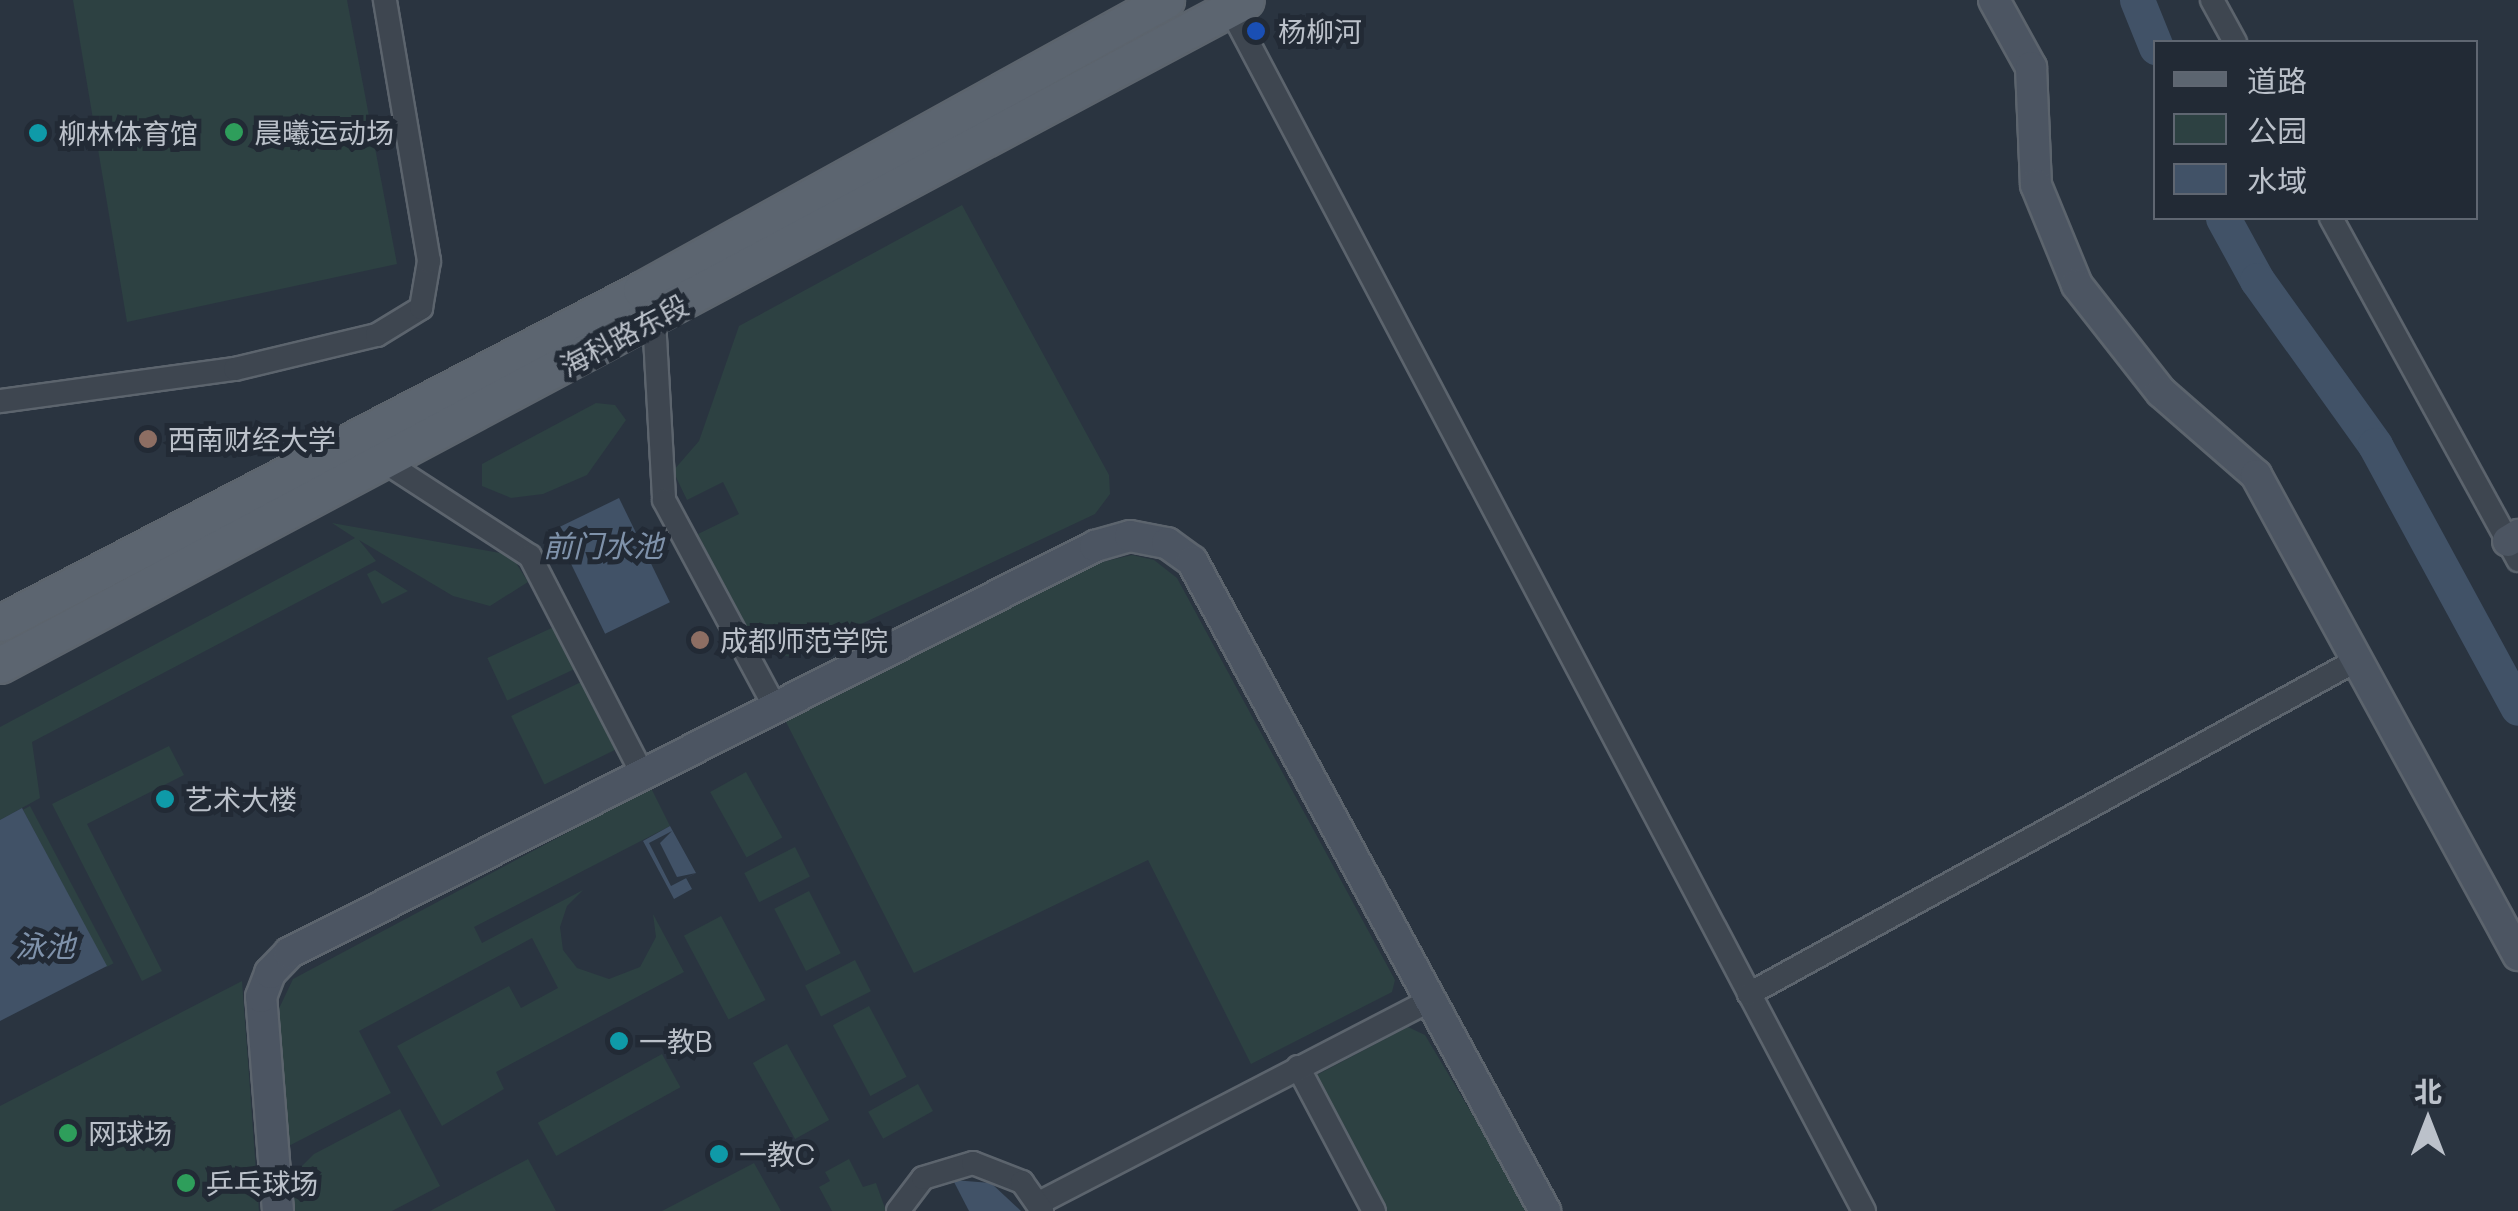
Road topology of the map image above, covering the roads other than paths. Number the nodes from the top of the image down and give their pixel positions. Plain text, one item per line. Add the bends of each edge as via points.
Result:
1 (385, 0) edge
2 (1120, 0) edge
3 (1166, 0) edge
4 (1994, 0) edge
5 (2212, 0) edge
6 (1238, 4) edge
7 (2234, 40) edge
8 (1091, 41) junction
9 (2331, 220) edge
10 (654, 319) junction
11 (0, 400) edge
12 (382, 460) junction
13 (2514, 545) edge
14 (0, 623) edge
15 (2355, 661) junction
16 (0, 664) edge
17 (774, 705) junction
18 (642, 773) junction
19 (2518, 955) edge
20 (1750, 994) junction
21 (1431, 1000) junction
22 (1298, 1068) junction
23 (1040, 1207) edge
24 (278, 1211) edge
25 (898, 1211) edge
26 (1374, 1211) edge
27 (1546, 1211) edge
28 (1864, 1211) edge

1 - 11 street via 428,261 421,308 377,336 236,369
2 - 8 street
3 - 8 main road, 海科路东段
4 - 15 street via 2031,67 2036,185 2077,284 2161,392 2256,476
5 - 7 street
6 - 10 main road, 海科路东段
6 - 20 street
8 - 14 main road, 海科路东段 via 641,290
9 - 13 street
10 - 12 main road, 海科路东段
10 - 17 street via 664,500
12 - 16 main road, 海科路东段
12 - 18 street via 530,556
15 - 19 street
15 - 20 street
17 - 18 street
17 - 21 street via 1108,540 1130,536 1168,543 1192,561
18 - 24 street via 279,962 263,987 261,1008
20 - 28 street
21 - 22 street
21 - 27 street
22 - 23 street
22 - 26 street
23 - 25 street via 1022,1182 973,1163 922,1178

